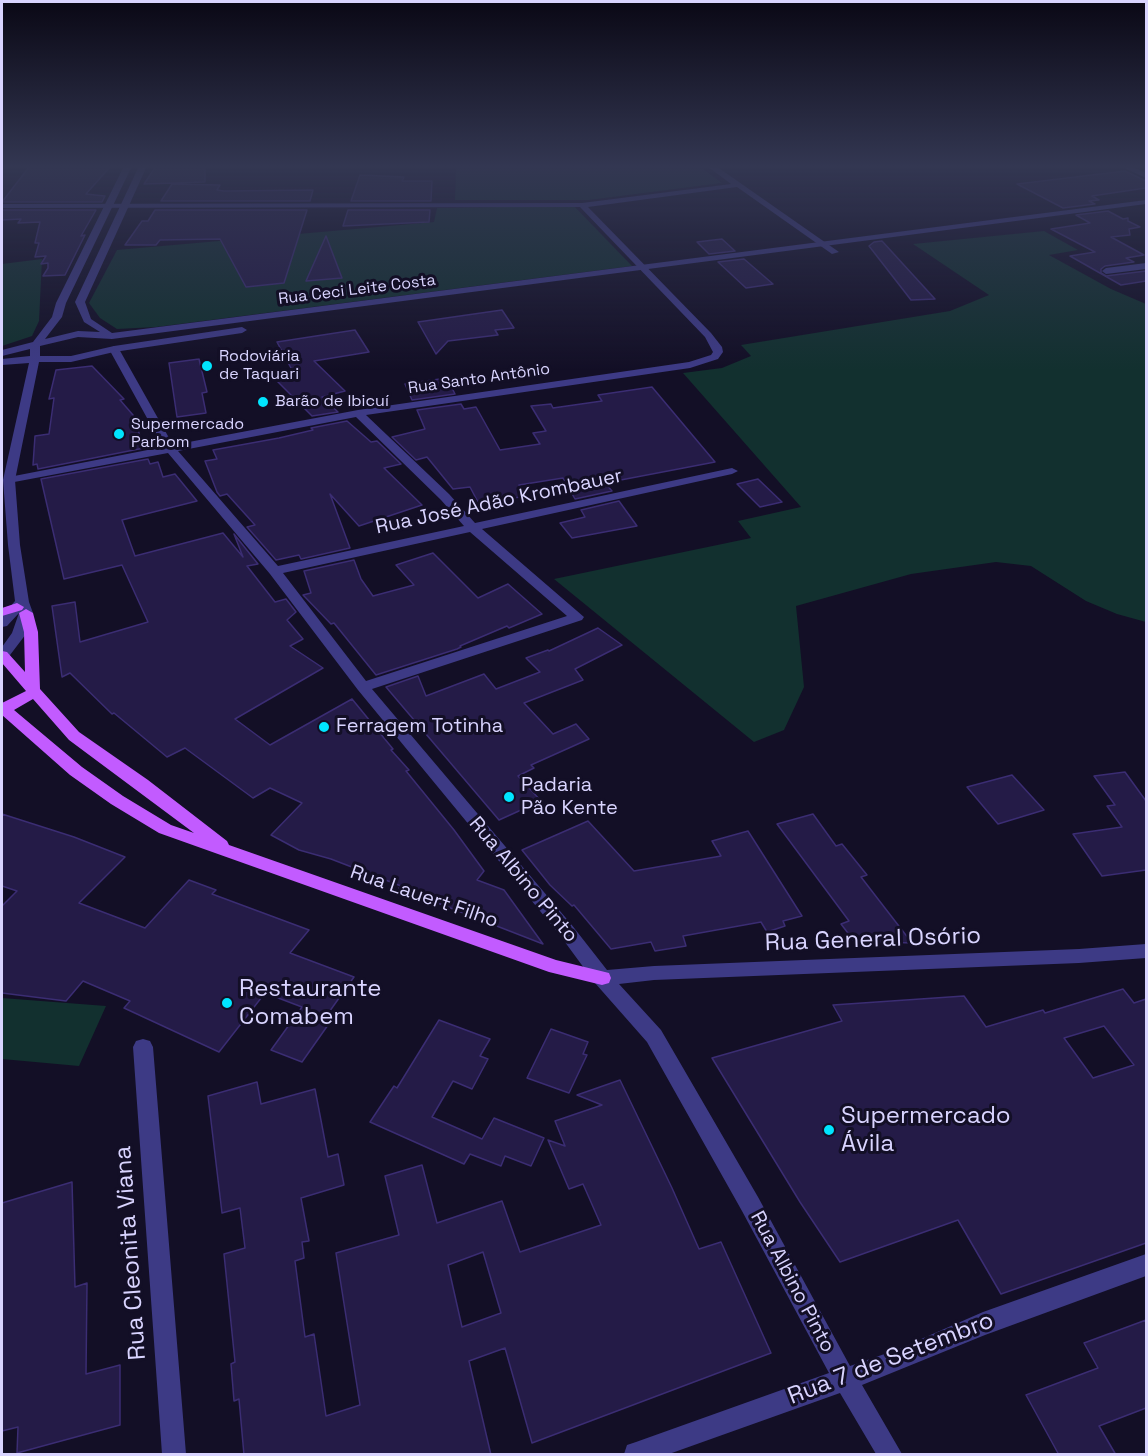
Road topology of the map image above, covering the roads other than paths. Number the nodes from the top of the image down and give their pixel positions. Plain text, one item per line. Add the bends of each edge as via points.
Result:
1 (94, 234) edge
2 (112, 234) edge
3 (610, 234) edge
4 (809, 234) edge
5 (901, 234) edge
6 (970, 234) edge
7 (824, 244) junction
8 (835, 252) junction
9 (1146, 266) edge
10 (1106, 271) dead end
11 (647, 272) junction
12 (455, 296) junction
13 (112, 336) junction
14 (35, 346) junction
15 (114, 349) junction
16 (2, 353) edge
17 (35, 359) junction
18 (2, 363) edge
19 (358, 412) junction
20 (169, 447) junction
21 (732, 471) dead end
22 (9, 480) junction
23 (472, 527) junction
24 (275, 571) junction
25 (22, 608) junction
26 (2, 612) edge
27 (2, 623) edge
28 (2, 656) edge
29 (363, 687) junction
30 (33, 693) junction
31 (2, 709) edge
32 (233, 854) junction
33 (1146, 951) edge
34 (602, 978) junction
35 (143, 1047) dead end
36 (1146, 1265) edge
37 (844, 1378) junction
38 (174, 1455) edge
39 (636, 1455) edge
40 (890, 1455) edge

1 - 14 street via 57,317
2 - 13 street via 80,302 87,320
3 - 11 street
4 - 7 street
5 - 7 street, Rua Ceci Leite Costa
6 - 8 street, Rua Ceci Leite Costa
7 - 8 street
7 - 11 street, Rua Ceci Leite Costa
8 - 11 street, Rua Ceci Leite Costa
9 - 10 street
11 - 12 street, Rua Ceci Leite Costa
11 - 19 street, Rua Santo Antônio via 717,347 715,357
12 - 13 street, Rua Ceci Leite Costa
12 - 15 street, Rua Ceci Leite Costa
13 - 14 street, Rua Ceci Leite Costa via 67,335
13 - 15 street, Rua Albino Pinto
14 - 16 street, Rua Ceci Leite Costa
14 - 17 street
15 - 17 street, Rua Ceci Leite Costa via 71,359
15 - 20 street, Rua Albino Pinto
17 - 18 street, Rua Ceci Leite Costa
17 - 22 street
19 - 20 street, Rua Santo Antônio
19 - 23 street
20 - 22 street, Rua Santo Antônio
20 - 24 street, Rua Albino Pinto
21 - 23 street, Rua José Adão Krombauer
22 - 25 street
23 - 24 street, Rua José Adão Krombauer
23 - 29 street via 577,617
24 - 29 street, Rua Albino Pinto
25 - 26 main road
25 - 27 street
25 - 28 street via 19,634
25 - 30 main road via 31,632
28 - 30 main road, Rua Lauert Filho
29 - 34 street, Rua Albino Pinto via 565,928
30 - 31 main road
30 - 32 main road, Rua Lauert Filho via 75,736
31 - 32 main road, Rua Lauert Filho via 117,800 165,829
32 - 34 main road, Rua Lauert Filho via 555,967
33 - 34 street, Rua General Osório via 701,970
34 - 37 street, Rua Albino Pinto via 654,1036
35 - 38 street, Rua Cleonita Viana
36 - 37 street, Rua 7 de Setembro
37 - 39 street, Rua 7 de Setembro
37 - 40 street, Rua Albino Pinto

